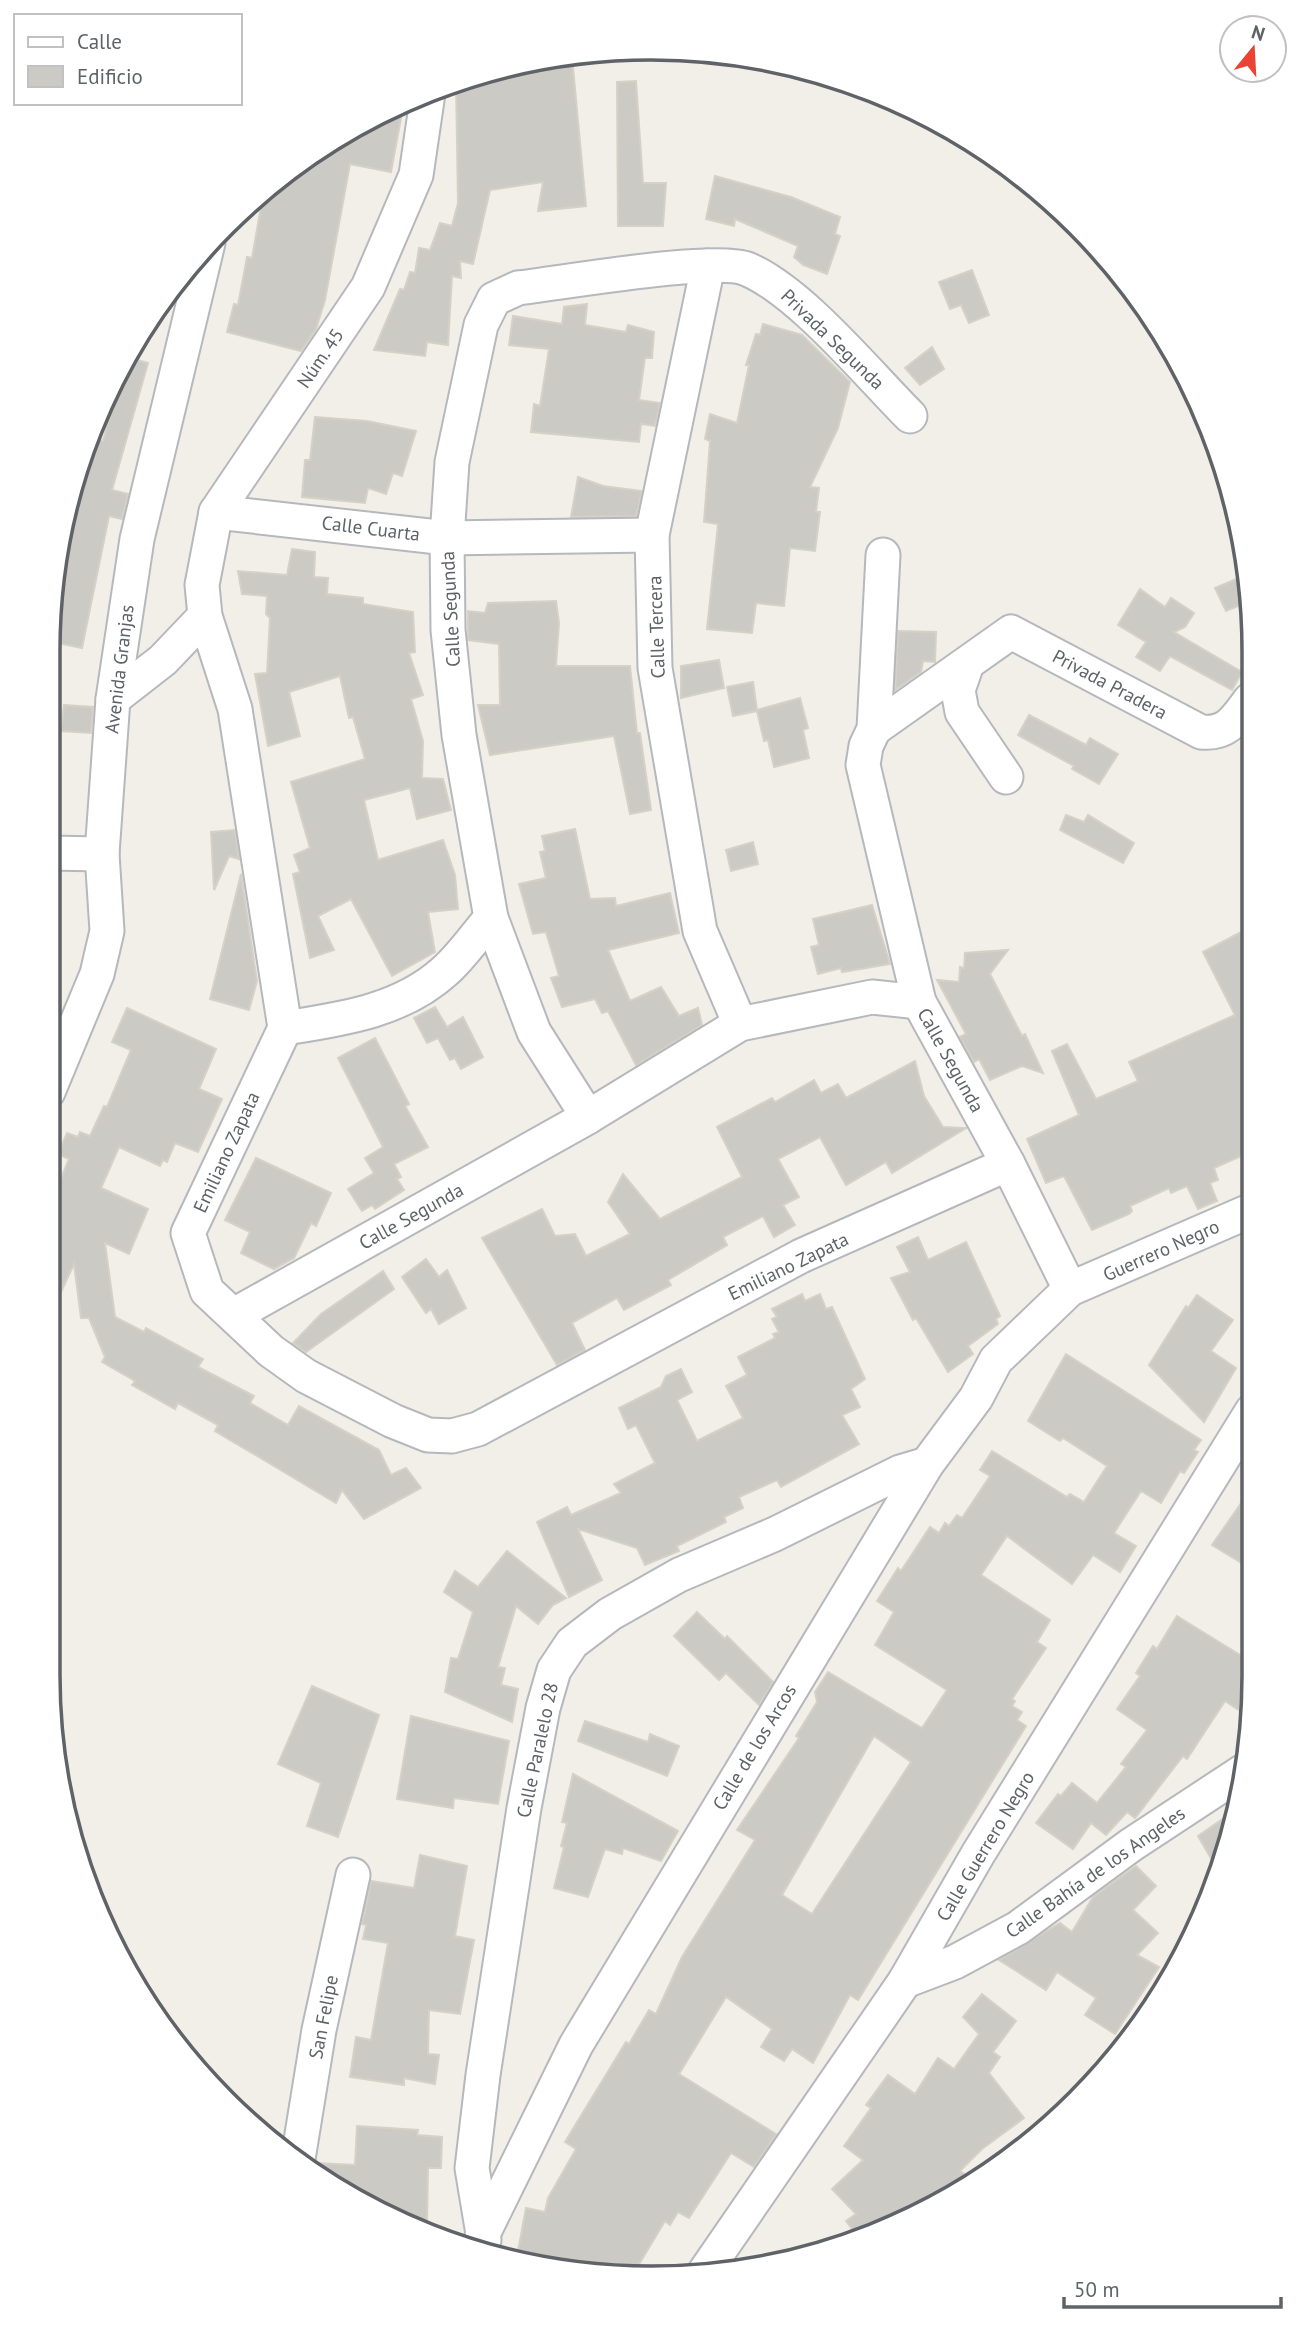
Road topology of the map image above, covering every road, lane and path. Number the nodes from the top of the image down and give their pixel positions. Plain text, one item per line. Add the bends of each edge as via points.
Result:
1 (426, 104) edge
2 (203, 265) edge
3 (708, 266) junction
4 (910, 416) dead end
5 (216, 512) junction
6 (652, 535) junction
7 (447, 538) junction
8 (883, 555) dead end
9 (205, 616) junction
10 (967, 664) junction
11 (113, 699) junction
12 (1242, 711) edge
13 (874, 730) junction
14 (1006, 777) dead end
15 (60, 853) edge
16 (102, 855) junction
17 (491, 918) junction
18 (919, 1002) junction
19 (740, 1024) junction
20 (285, 1028) junction
21 (60, 1063) edge
22 (589, 1117) junction
23 (1008, 1164) junction
24 (1242, 1214) edge
25 (1070, 1289) junction
26 (234, 1315) junction
27 (1242, 1427) edge
28 (927, 1464) junction
29 (1233, 1778) edge
30 (353, 1875) dead end
31 (905, 1981) junction
32 (300, 2149) edge
33 (485, 2241) edge
34 (488, 2242) edge
35 (712, 2262) edge

1 - 5 street, Núm. 45 via 416,175 368,287
2 - 11 street, Avenida Granjas via 137,539
3 - 4 street, Privada Segunda via 745,268 783,289
3 - 6 street, Calle Tercera
3 - 7 street, Calle Segunda via 518,288 494,299 481,325 452,462
5 - 7 street, Calle Cuarta
5 - 9 street, Núm. 45 via 202,585
6 - 7 street, Calle Cuarta
6 - 19 street, Calle Tercera via 655,668 700,932
7 - 17 street, Calle Segunda via 448,630 459,735
8 - 13 street
9 - 11 street via 163,660
9 - 20 street via 235,709
10 - 12 street, Privada Pradera via 1011,632 1201,732 1217,734 1231,726
10 - 13 street, Privada Pradera
10 - 14 street via 958,690 962,712
11 - 16 street, Avenida Granjas
13 - 18 street via 863,765
15 - 16 street
16 - 21 street, Avenida Granjas via 107,931 97,974
17 - 20 street via 446,971 410,998 373,1011
17 - 22 street, Calle Segunda via 534,1032
18 - 19 street, Calle Segunda via 872,997
18 - 23 street, Calle Segunda
19 - 22 street, Calle Segunda
20 - 26 street, Emiliano Zapata via 188,1233 207,1291
22 - 26 street, Calle Segunda
23 - 25 street, Calle Segunda
23 - 26 street, Emiliano Zapata via 801,1256 478,1429 452,1436 429,1435 393,1421 306,1376 271,1351
24 - 25 street, Guerrero Negro
25 - 28 street, Calle de los Arcos via 996,1360 976,1398
27 - 31 street, Calle Guerrero Negro via 978,1854
28 - 33 street, Calle Paralelo 28 via 900,1472 679,1575 610,1614 572,1643 554,1670 524,1808 483,2075 472,2168
28 - 34 street, Calle de los Arcos via 576,2045
29 - 31 street, Calle Bahía de los Angeles via 1018,1927 955,1962
30 - 32 street, San Felipe via 318,2030
31 - 35 street, Calle Guerrero Negro

